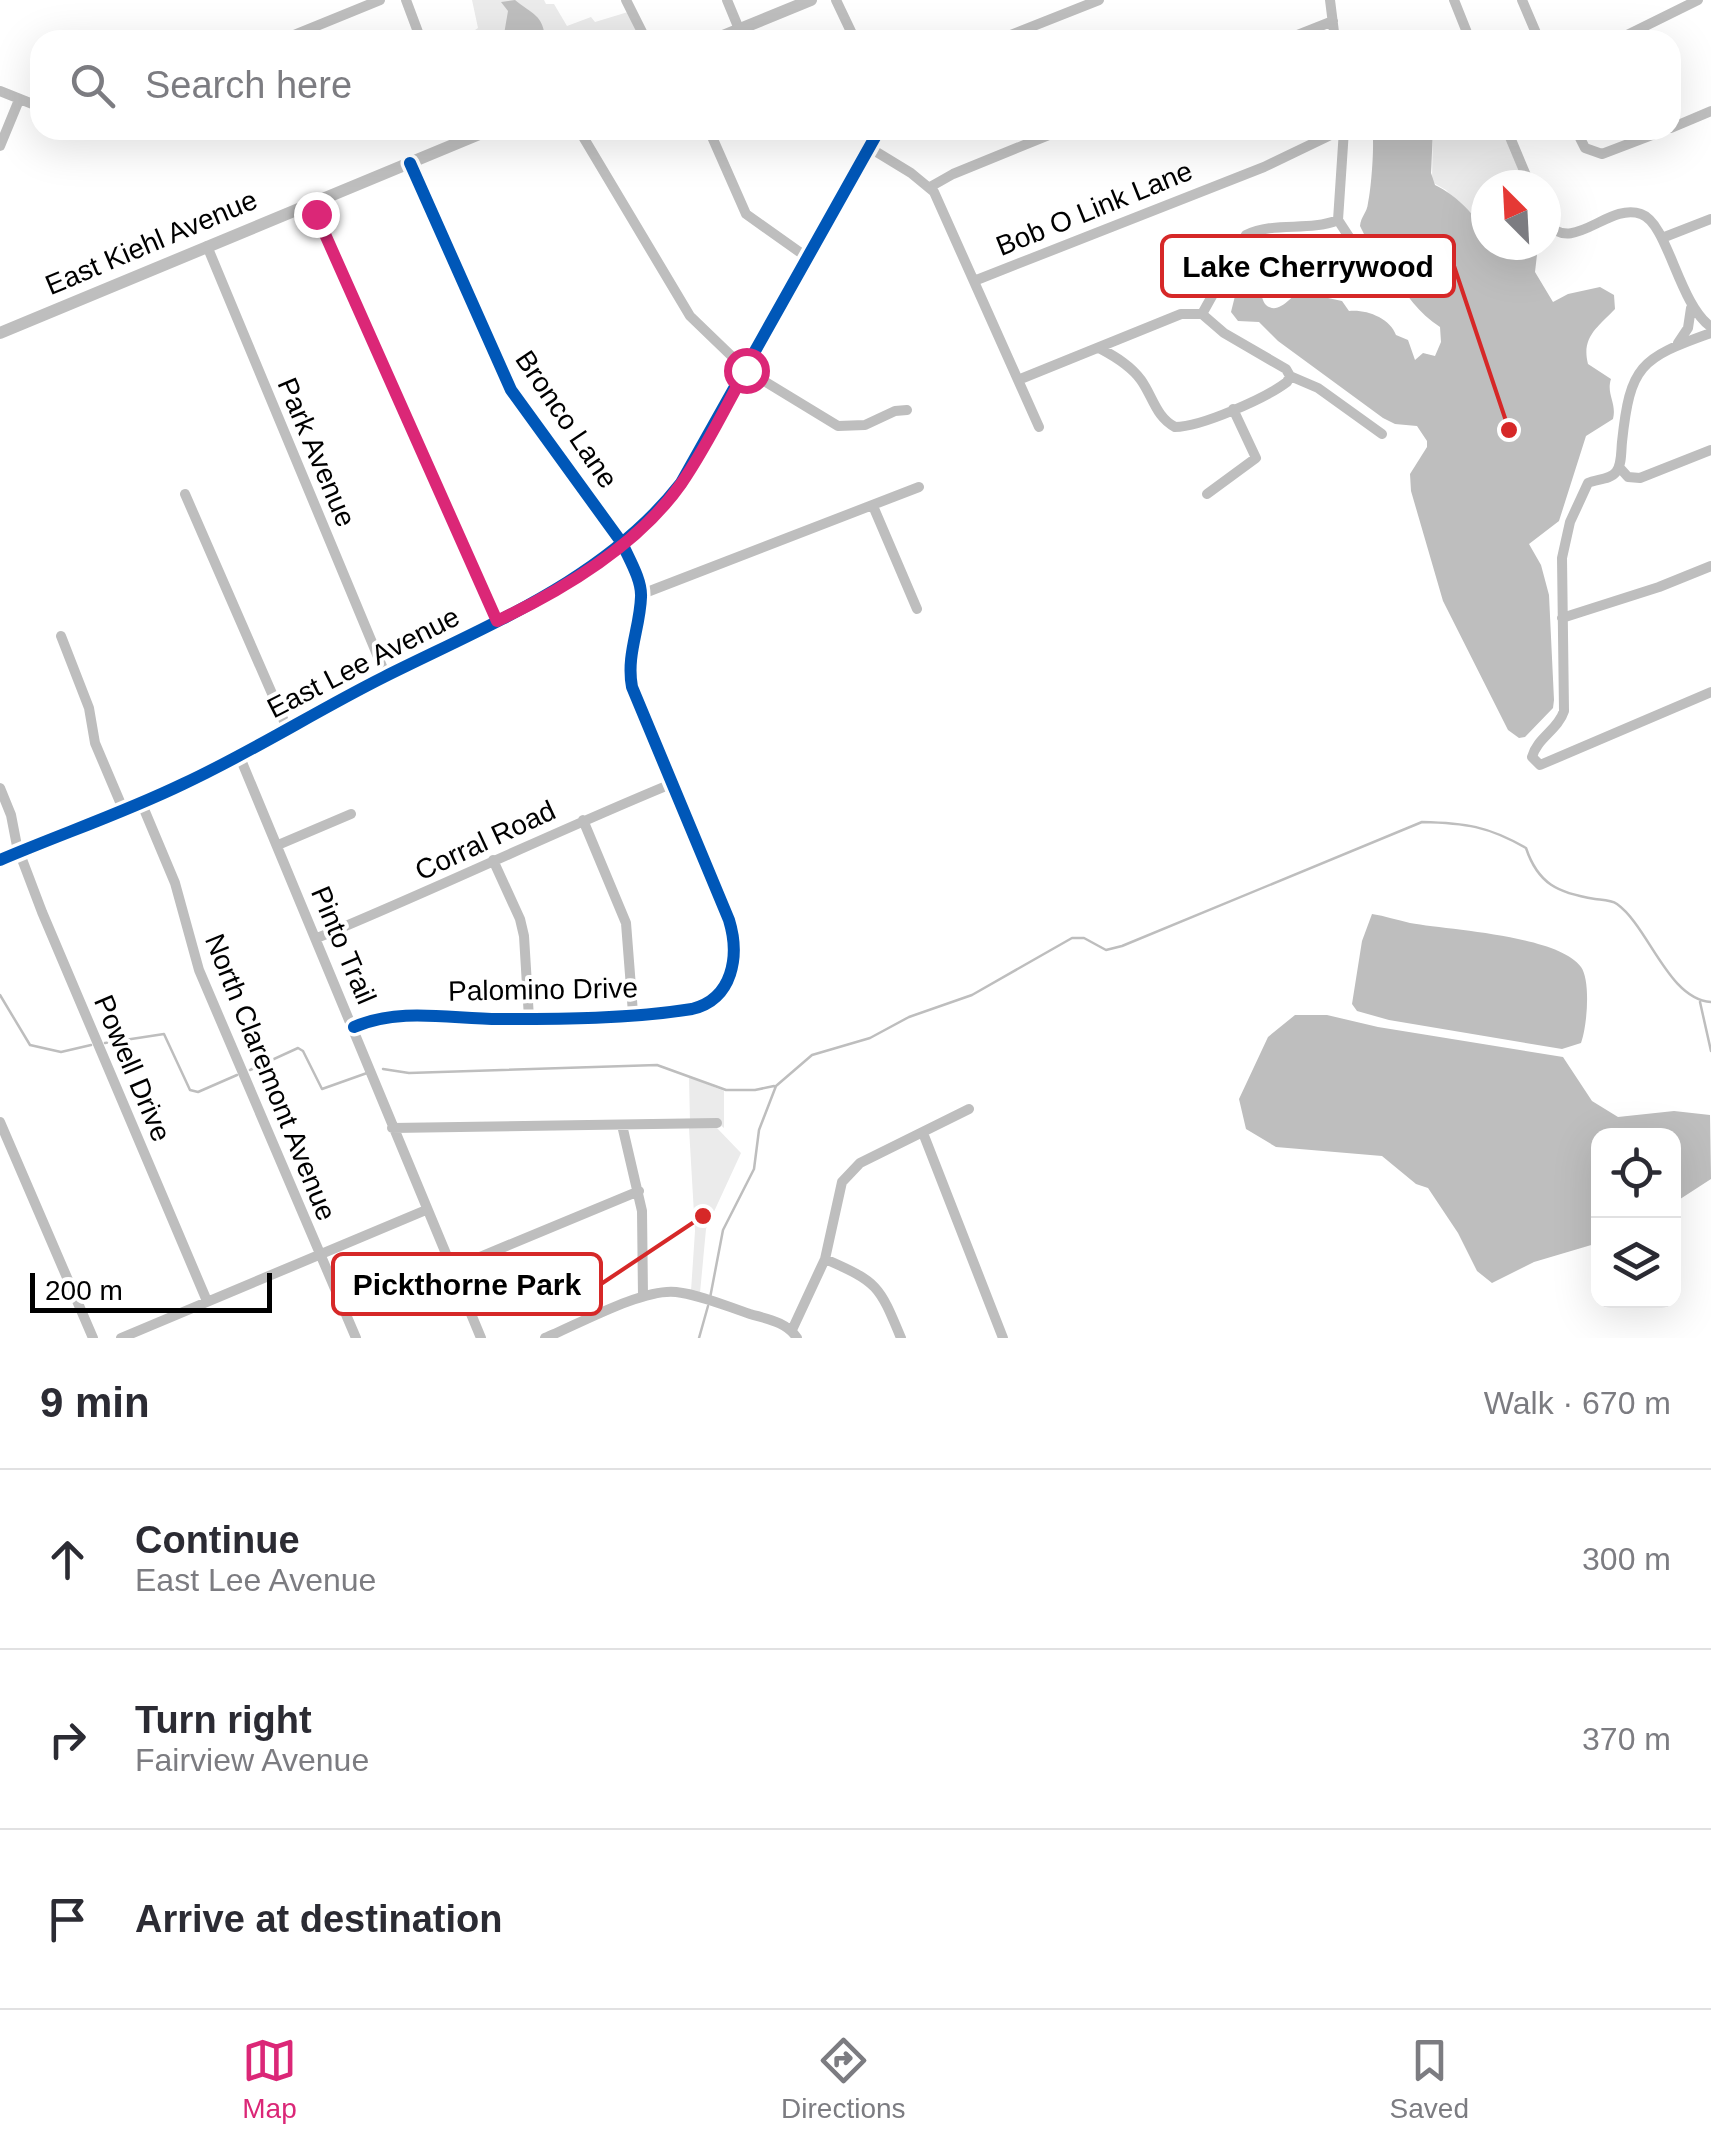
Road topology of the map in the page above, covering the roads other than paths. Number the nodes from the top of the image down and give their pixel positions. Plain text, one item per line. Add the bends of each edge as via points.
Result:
1 (380, 0) edge
2 (406, 0) edge
3 (626, 0) edge
4 (727, 0) edge
5 (812, 0) edge
6 (836, 0) edge
7 (1099, 0) edge
8 (1330, 0) edge
9 (1454, 0) edge
10 (1522, 0) edge
11 (1698, 0) edge
12 (1332, 21) junction
13 (306, 30) edge
14 (417, 30) edge
15 (641, 30) edge
16 (739, 30) joint
17 (850, 30) edge
18 (1023, 30) edge
19 (1310, 30) edge
20 (1333, 30) edge
21 (1466, 30) edge
22 (1535, 30) edge
23 (1637, 30) edge
24 (0, 91) edge
25 (19, 100) junction
26 (30, 104) edge
27 (1711, 111) edge
28 (1681, 124) edge
29 (451, 140) edge
30 (584, 140) edge
31 (713, 140) edge
32 (874, 140) edge
33 (1036, 140) edge
34 (1321, 140) edge
35 (1342, 140) edge
36 (1511, 140) edge
37 (1582, 140) edge
38 (1641, 140) edge
39 (0, 146) edge
40 (870, 148) junction
41 (410, 163) junction
42 (1524, 170) edge
43 (930, 187) junction
44 (311, 203) junction
45 (1711, 219) edge
46 (1338, 220) junction
47 (1561, 233) edge
48 (1662, 238) junction
49 (207, 246) junction
50 (808, 258) junction
51 (974, 281) junction
52 (1384, 289) dead end
53 (1691, 308) junction
54 (1202, 314) junction
55 (1711, 330) edge
56 (0, 332) edge
57 (1676, 345) junction
58 (1101, 349) junction
59 (746, 370) junction
60 (1290, 376) junction
61 (1018, 380) junction
62 (1233, 408) junction
63 (906, 410) dead end
64 (1038, 427) dead end
65 (1382, 434) dead end
66 (1711, 450) edge
67 (1619, 467) junction
68 (919, 487) dead end
69 (185, 494) dead end
70 (1207, 494) dead end
71 (873, 506) junction
72 (622, 543) junction
73 (1711, 566) edge
74 (642, 594) junction
75 (917, 609) dead end
76 (1562, 618) junction
77 (497, 621) junction
78 (62, 636) dead end
79 (386, 676) junction
80 (1711, 692) edge
81 (287, 728) junction
82 (239, 755) junction
83 (671, 784) junction
84 (0, 788) edge
85 (141, 802) junction
86 (122, 810) junction
87 (351, 814) dead end
88 (583, 820) junction
89 (278, 844) junction
90 (19, 852) junction
91 (0, 860) edge
92 (493, 860) junction
93 (317, 938) junction
94 (725, 986) joint
95 (633, 1014) junction
96 (530, 1018) junction
97 (354, 1028) junction
98 (969, 1109) dead end
99 (0, 1122) edge
100 (716, 1123) dead end
101 (622, 1125) junction
102 (392, 1128) junction
103 (922, 1133) junction
104 (639, 1191) junction
105 (426, 1210) junction
106 (319, 1255) junction
107 (825, 1259) junction
108 (451, 1269) junction
109 (642, 1296) junction
110 (207, 1301) junction
111 (794, 1334) edge
112 (93, 1338) edge
113 (121, 1338) edge
114 (356, 1338) edge
115 (481, 1338) edge
116 (545, 1338) edge
117 (901, 1338) edge
118 (1003, 1338) edge

1 - 13 street
2 - 14 street
3 - 15 street
4 - 16 street
5 - 16 main road
6 - 17 street
7 - 18 street
8 - 12 street
9 - 21 street
10 - 22 street
11 - 23 street
12 - 19 street
12 - 20 street
24 - 25 street
25 - 26 street
25 - 39 street
27 - 28 street
29 - 41 main road, East Kiehl Avenue
30 - 59 street via 690,316
31 - 50 street via 746,214
32 - 40 street, East Lee Avenue
33 - 43 street
34 - 51 street, Bob O Link Lane
35 - 46 street
36 - 42 street
37 - 38 street via 1590,152 1602,154
40 - 43 street
40 - 50 street, East Lee Avenue
41 - 44 main road, East Kiehl Avenue
41 - 72 street, Bronco Lane via 511,390
43 - 51 street
44 - 49 main road, East Kiehl Avenue
44 - 77 street
45 - 48 street
46 - 52 street
46 - 54 street via 1246,235
47 - 48 street via 1617,214 1642,214
48 - 53 street
49 - 56 main road, East Kiehl Avenue
49 - 79 street, Park Avenue
50 - 59 street, East Lee Avenue
51 - 61 street
53 - 55 street
53 - 57 street
54 - 58 street via 1181,314
54 - 60 street
55 - 57 street
57 - 67 street via 1634,378
58 - 61 street
58 - 62 street via 1130,368 1175,427
59 - 63 street via 844,427
59 - 72 street, East Lee Avenue via 681,483
60 - 62 street
60 - 65 street
61 - 64 street
62 - 70 street via 1256,458
66 - 67 street via 1640,478
67 - 76 street via 1610,477 1588,482 1570,522
68 - 71 street
69 - 81 street
71 - 74 street
71 - 75 street
72 - 74 street, Bronco Lane
72 - 77 street, East Lee Avenue
73 - 76 street
74 - 83 street, Bronco Lane via 630,674
76 - 80 street via 1564,711 1532,752 1540,765
77 - 79 street, East Lee Avenue
78 - 86 street
79 - 81 street, East Lee Avenue
81 - 82 street, East Lee Avenue
82 - 85 street, East Lee Avenue
82 - 89 street, Pinto Trail
83 - 88 street, Corral Road
83 - 94 street, Bronco Lane via 732,927 734,955
84 - 90 street, Powell Drive
85 - 86 street, East Lee Avenue
85 - 106 street, North Claremont Avenue via 175,883 199,970
86 - 90 street, East Lee Avenue
87 - 89 street
88 - 92 street, Corral Road
88 - 95 street via 626,923
89 - 93 street, Pinto Trail
90 - 91 street, East Lee Avenue
90 - 110 street, Powell Drive
92 - 93 street, Corral Road
92 - 96 street via 520,920
93 - 97 street, Pinto Trail
94 - 95 street, Palomino Drive via 703,1006
95 - 96 street, Palomino Drive
96 - 97 street, Palomino Drive via 402,1016
97 - 102 street, Pinto Trail
98 - 103 street
99 - 112 street
100 - 101 street
101 - 102 street
101 - 104 street
102 - 105 street, Pinto Trail
103 - 107 street via 845,1176
103 - 118 street
104 - 108 street
104 - 109 street
105 - 106 street
105 - 108 street, Pinto Trail
106 - 110 street
106 - 114 street, North Claremont Avenue
107 - 111 street
107 - 117 street via 878,1287
108 - 115 street, Pinto Trail
109 - 111 street via 677,1292 764,1317
109 - 116 street
110 - 113 street

